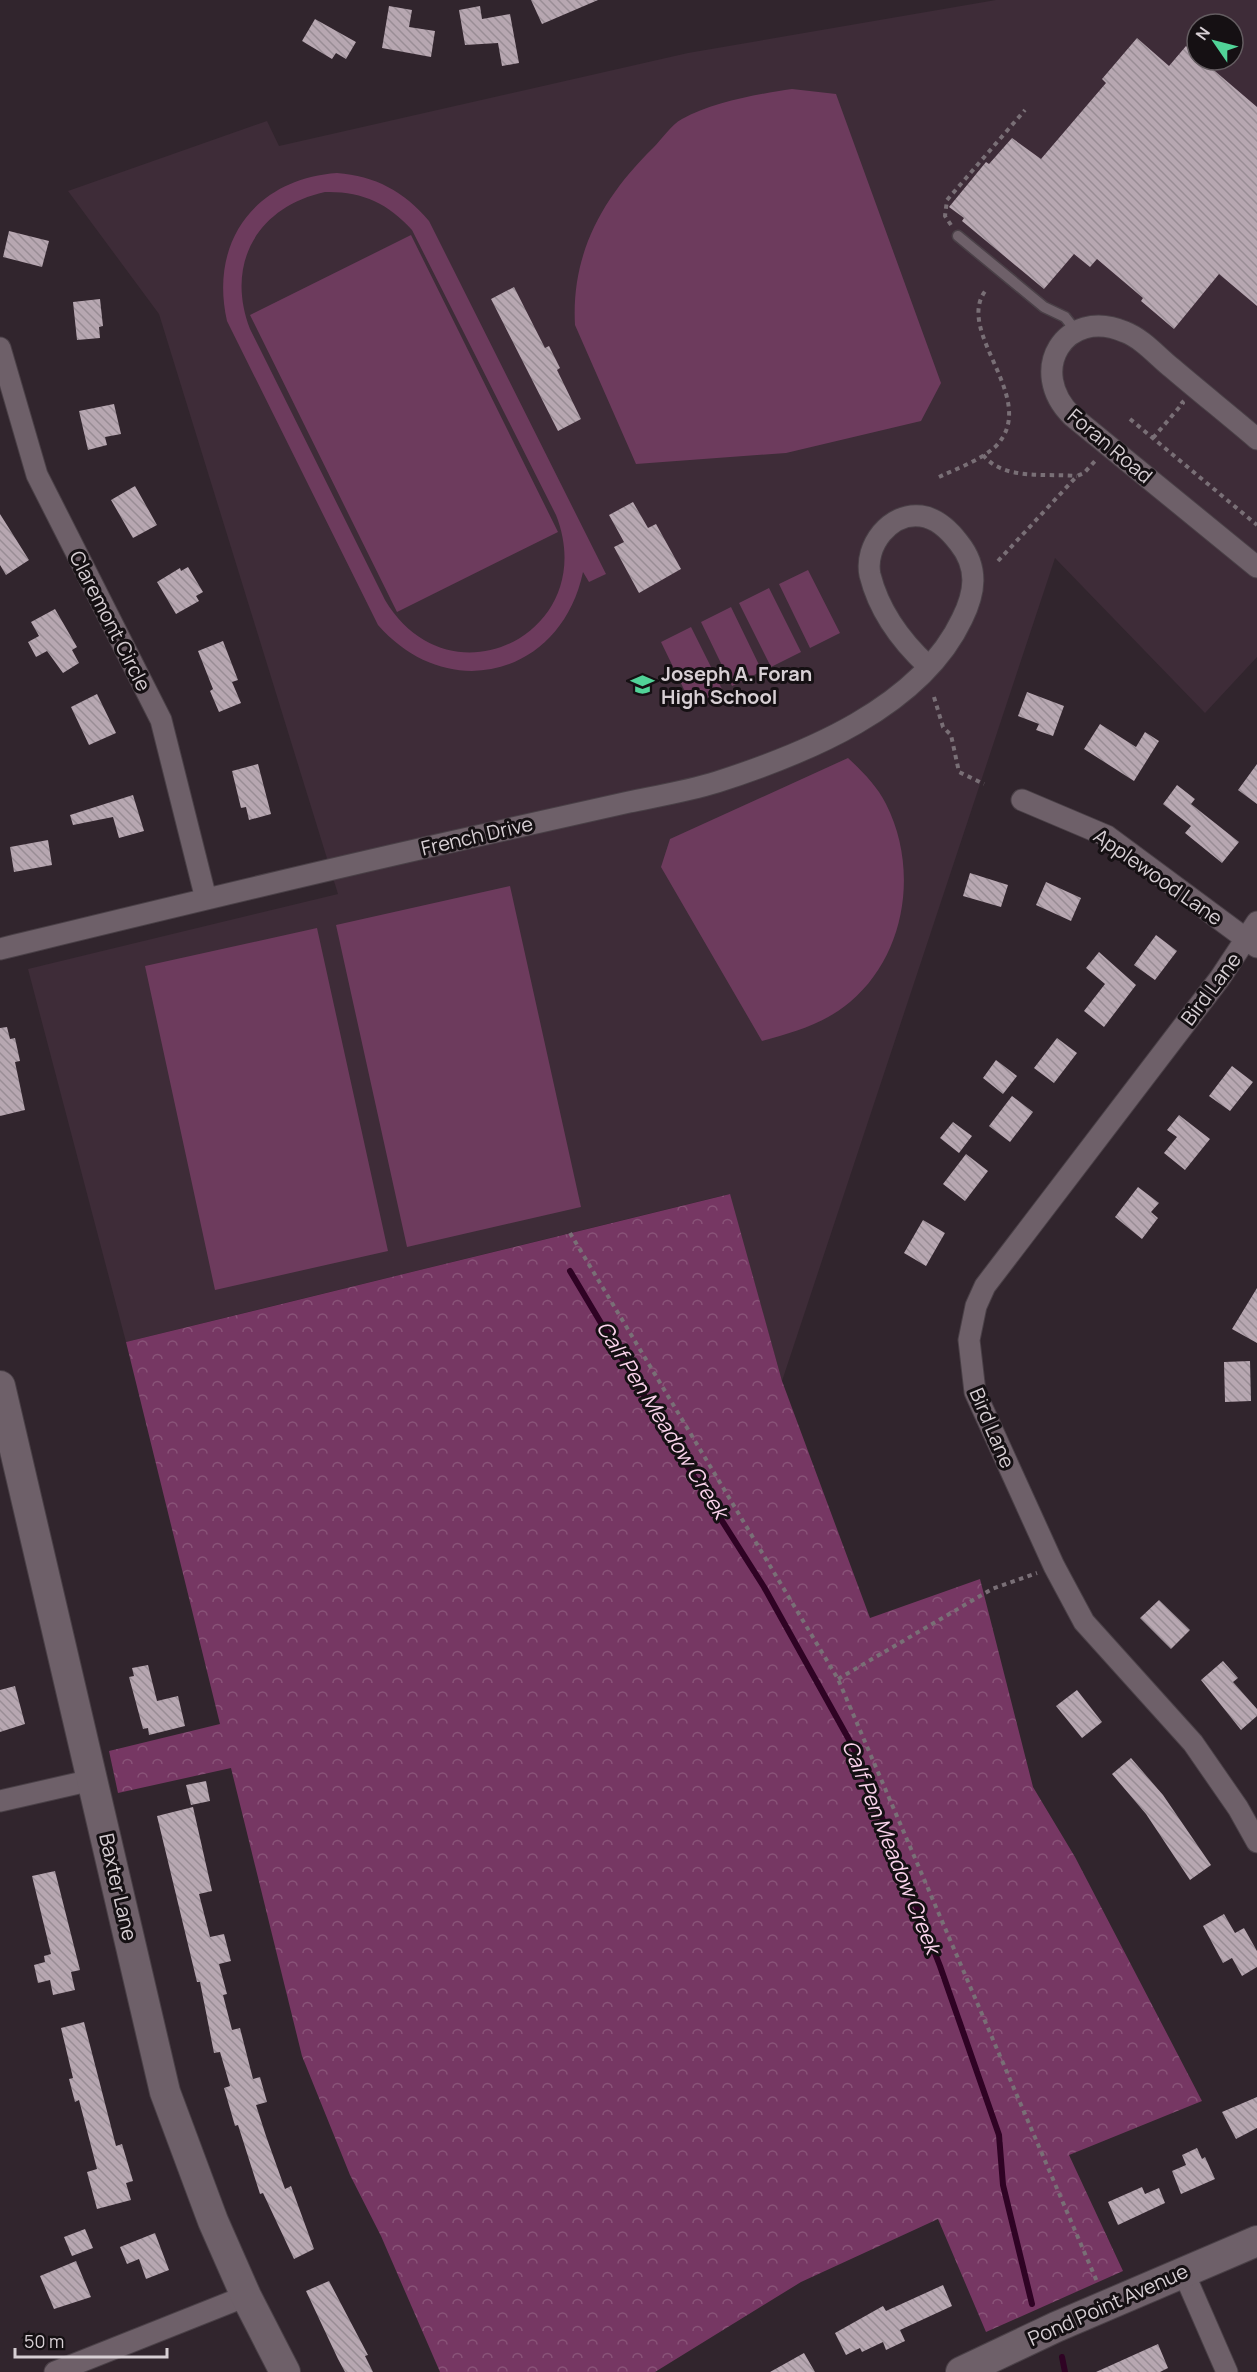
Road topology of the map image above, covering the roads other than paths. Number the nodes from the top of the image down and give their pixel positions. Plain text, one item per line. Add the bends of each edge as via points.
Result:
1 (958, 236) road end
2 (1076, 331) junction
3 (0, 348) edge
4 (1257, 439) edge
5 (1257, 567) edge
6 (928, 666) junction
7 (1022, 800) dead end
8 (206, 899) junction
9 (1254, 936) edge
10 (0, 949) edge
11 (0, 1386) edge
12 (92, 1780) junction
13 (0, 1801) edge
14 (1257, 1842) edge
15 (1257, 2241) edge
16 (1183, 2271) junction
17 (246, 2296) junction
18 (55, 2372) edge
19 (285, 2372) edge
20 (961, 2372) edge
21 (1227, 2372) edge

1 - 2 lane via 1044,307 1065,317
2 - 4 street via 1094,325 1127,332
2 - 5 street, Foran Road via 1057,351 1052,364 1051,378 1059,404
3 - 8 street, Claremont Circle via 37,476 161,720
6 - 6 street, French Drive via 946,647 970,604 974,573 961,544 948,530 934,520 910,516 882,533 869,555 869,569 883,609 904,645
6 - 8 street, French Drive via 900,694 847,729 780,761 710,784
7 - 9 street, Applewood Lane via 1107,836
8 - 10 street, French Drive
9 - 14 street, Bird Lane via 1004,1258 976,1306 969,1341 975,1392 1054,1566 1084,1622 1193,1743
11 - 12 street, Baxter Lane
12 - 13 street
12 - 17 street, Baxter Lane via 165,2092
15 - 16 street, Pond Point Avenue
16 - 20 street, Pond Point Avenue
16 - 21 street
17 - 18 street
17 - 19 street, Baxter Lane

